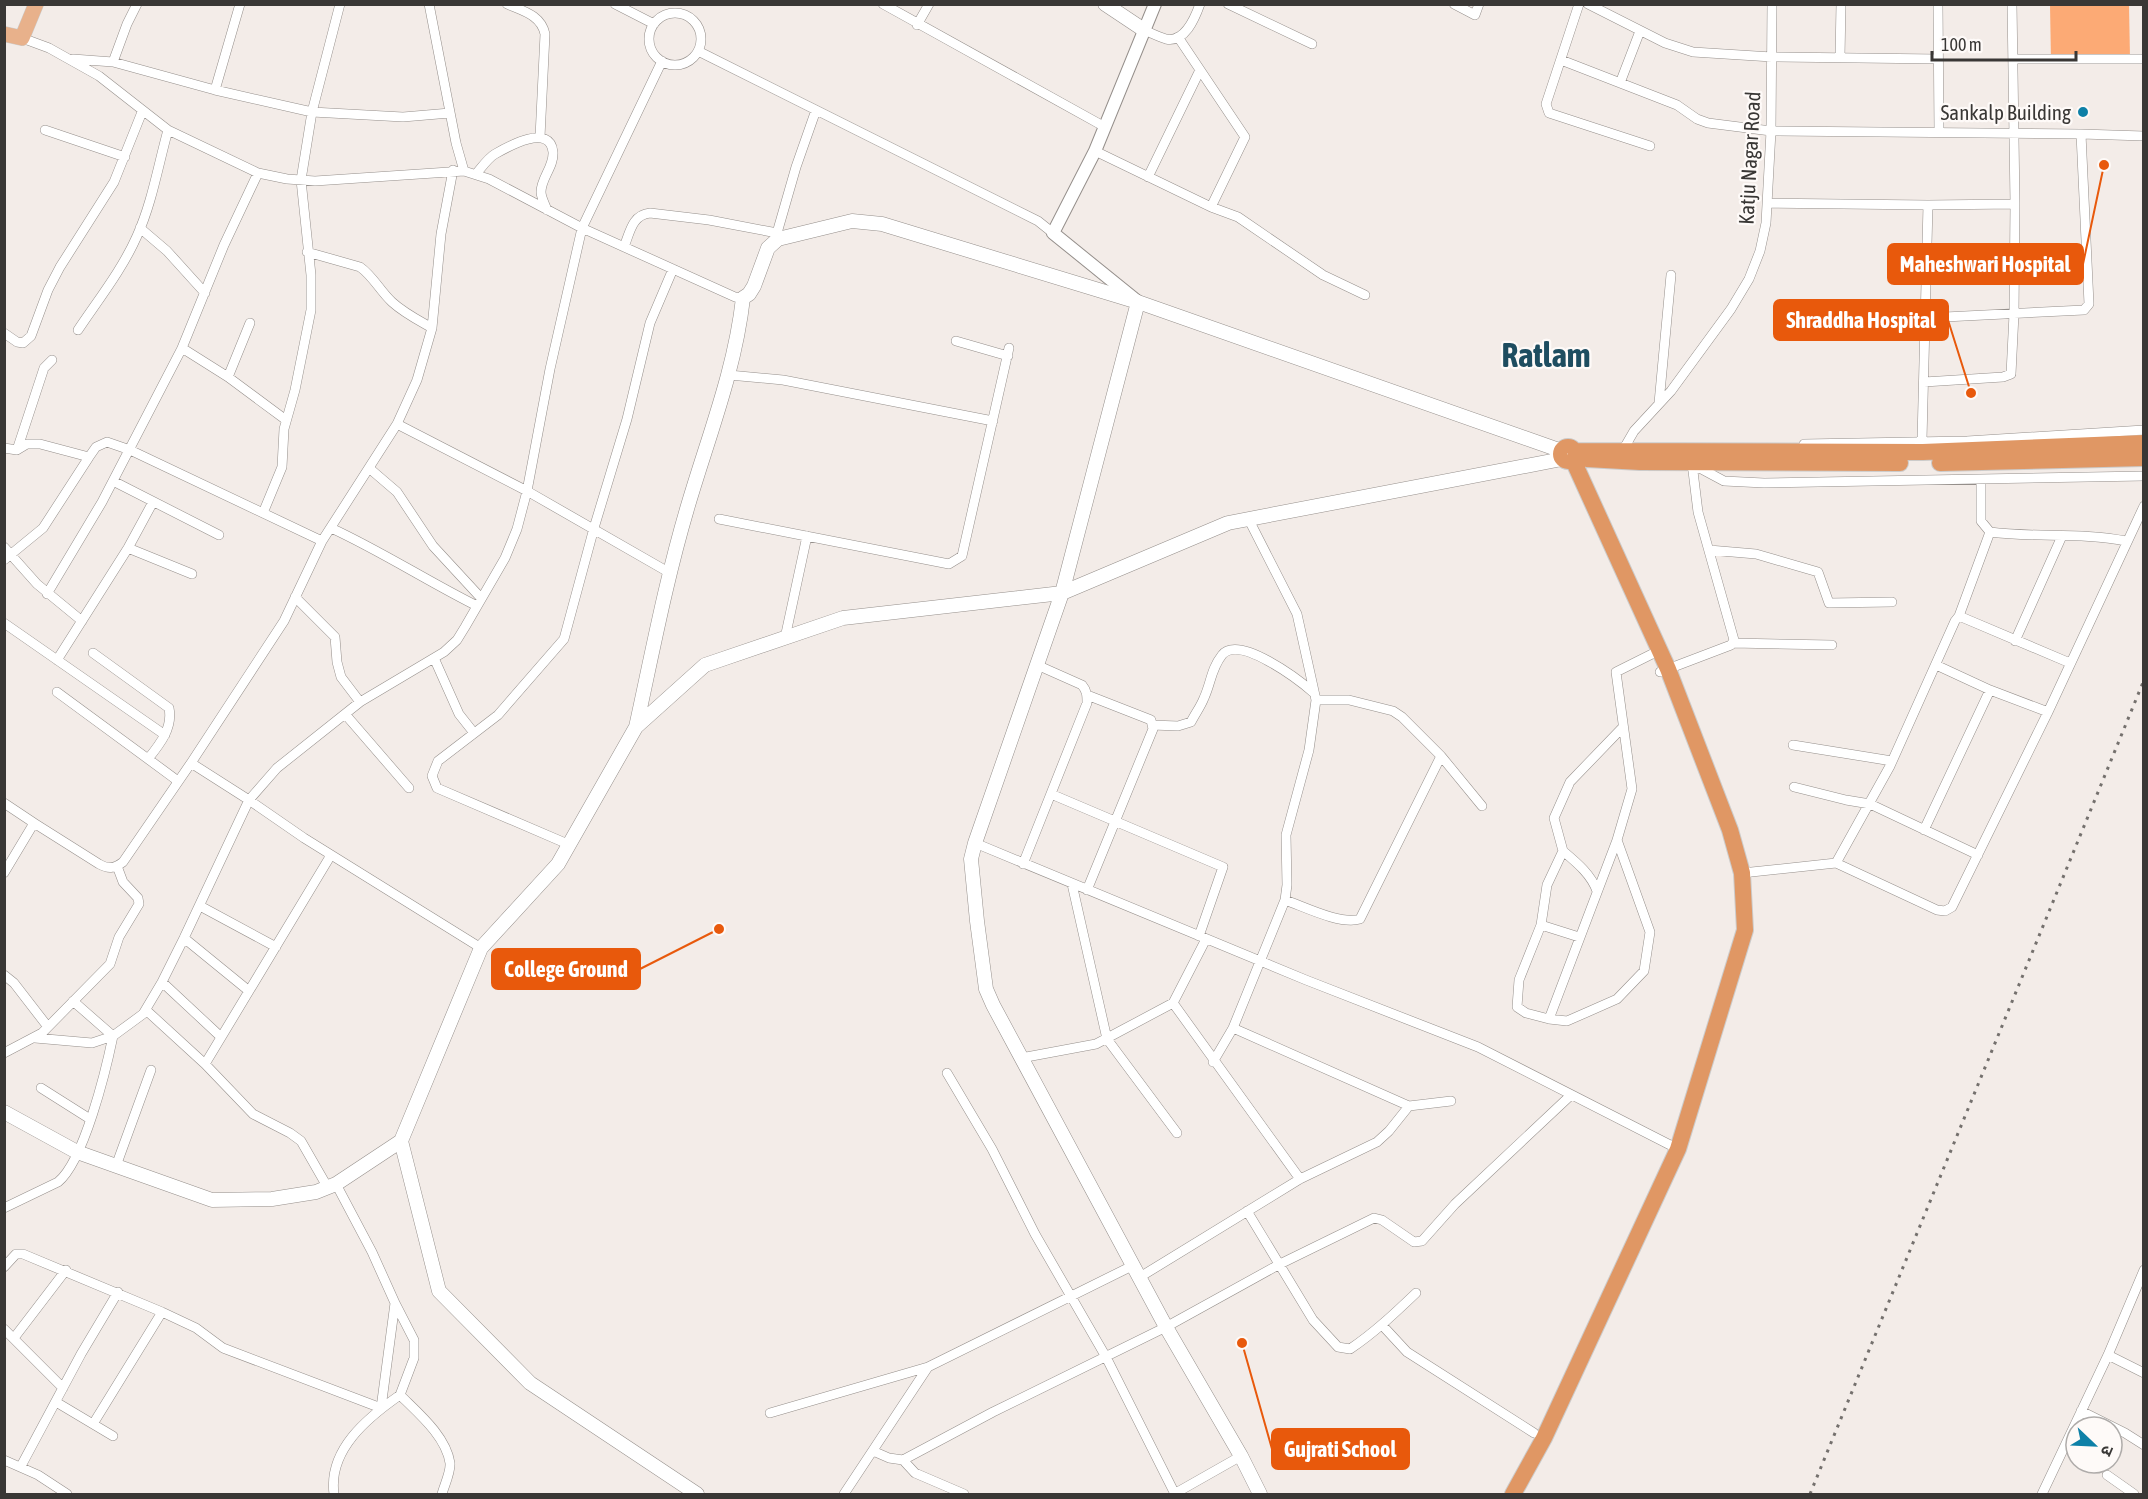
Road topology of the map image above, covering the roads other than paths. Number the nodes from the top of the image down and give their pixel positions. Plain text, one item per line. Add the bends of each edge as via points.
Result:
1 (36, 4) edge
2 (137, 4) edge
3 (240, 4) edge
4 (340, 4) edge
5 (429, 4) edge
6 (507, 4) edge
7 (615, 4) edge
8 (690, 4) edge
9 (883, 4) edge
10 (929, 4) edge
11 (1105, 4) edge
12 (1155, 4) edge
13 (1200, 4) edge
14 (1228, 4) edge
15 (1454, 4) edge
16 (1479, 4) edge
17 (1579, 4) edge
18 (1588, 4) edge
19 (1772, 4) edge
20 (1841, 4) edge
21 (1938, 4) edge
22 (2013, 4) edge
23 (685, 15) junction
24 (654, 24) junction
25 (917, 24) junction
26 (1144, 30) junction
27 (1640, 31) junction
28 (4, 34) edge
29 (1178, 37) junction
30 (22, 38) junction
31 (1312, 44) dead end
32 (698, 51) junction
33 (1772, 57) junction
34 (1840, 57) junction
35 (2013, 58) junction
36 (72, 59) junction
37 (1938, 59) junction
38 (2144, 59) edge
39 (1561, 60) junction
40 (662, 61) junction
41 (113, 62) junction
42 (1200, 70) junction
43 (1620, 83) junction
44 (215, 90) junction
45 (816, 110) junction
46 (142, 112) junction
47 (312, 112) junction
48 (450, 112) junction
49 (1105, 127) junction
50 (45, 130) dead end
51 (168, 130) junction
52 (1771, 131) junction
53 (1939, 132) junction
54 (2013, 133) junction
55 (2081, 134) junction
56 (2144, 136) edge
57 (540, 137) junction
58 (1650, 146) dead end
59 (1095, 151) junction
60 (125, 157) junction
61 (453, 170) junction
62 (464, 171) junction
63 (258, 173) junction
64 (476, 174) junction
65 (1149, 177) junction
66 (301, 180) junction
67 (1767, 204) junction
68 (2015, 204) junction
69 (1928, 205) junction
70 (1211, 207) junction
71 (547, 210) junction
72 (140, 228) junction
73 (582, 228) junction
74 (1053, 233) junction
75 (778, 236) junction
76 (624, 247) junction
77 (307, 252) junction
78 (673, 269) junction
79 (1671, 274) dead end
80 (205, 293) junction
81 (1365, 295) dead end
82 (743, 298) junction
83 (1138, 302) junction
84 (2014, 314) junction
85 (1925, 318) junction
86 (250, 323) dead end
87 (432, 328) junction
88 (78, 330) dead end
89 (4, 333) edge
90 (956, 341) dead end
91 (182, 348) junction
92 (52, 360) dead end
93 (729, 375) junction
94 (228, 377) junction
95 (1924, 382) junction
96 (1659, 403) junction
97 (286, 420) junction
98 (993, 422) junction
99 (397, 424) junction
100 (2144, 430) edge
101 (1922, 440) junction
102 (2144, 443) edge
103 (4, 448) edge
104 (17, 450) junction
105 (129, 450) junction
106 (1623, 450) junction
107 (89, 457) junction
108 (1569, 457) junction
109 (1693, 457) junction
110 (2144, 458) edge
111 (369, 468) junction
112 (2144, 476) edge
113 (1981, 480) junction
114 (113, 481) junction
115 (527, 491) junction
116 (153, 502) junction
117 (2144, 506) edge
118 (263, 513) junction
119 (719, 519) dead end
120 (1249, 520) junction
121 (331, 528) junction
122 (594, 528) junction
123 (1990, 532) junction
124 (219, 535) dead end
125 (807, 536) junction
126 (2062, 536) junction
127 (322, 541) junction
128 (2126, 542) junction
129 (128, 548) junction
130 (1708, 550) junction
131 (7, 554) edge
132 (670, 573) junction
133 (192, 574) dead end
134 (1062, 593) junction
135 (46, 594) junction
136 (296, 597) junction
137 (479, 602) junction
138 (1892, 602) dead end
139 (1959, 616) junction
140 (82, 621) junction
141 (4, 623) edge
142 (785, 638) junction
143 (2015, 641) junction
144 (1733, 643) junction
145 (1832, 645) dead end
146 (93, 653) dead end
147 (1652, 654) junction
148 (434, 658) junction
149 (57, 660) junction
150 (2070, 663) junction
151 (1037, 665) junction
152 (1936, 665) junction
153 (1664, 670) junction
154 (1990, 690) junction
155 (57, 692) dead end
156 (1087, 695) junction
157 (1315, 696) junction
158 (360, 702) junction
159 (2048, 712) junction
160 (345, 714) junction
161 (1152, 725) junction
162 (636, 727) junction
163 (1623, 727) junction
164 (474, 733) junction
165 (165, 735) junction
166 (1793, 745) dead end
167 (1441, 756) junction
168 (148, 759) junction
169 (1892, 761) junction
170 (191, 763) junction
171 (178, 781) junction
172 (1794, 787) dead end
173 (409, 788) dead end
174 (1051, 794) junction
175 (249, 800) junction
176 (4, 803) edge
177 (1870, 804) junction
178 (1482, 806) dead end
179 (1115, 820) junction
180 (34, 823) junction
181 (1924, 830) junction
182 (1617, 840) junction
183 (975, 843) junction
184 (570, 845) junction
185 (1563, 851) junction
186 (331, 855) junction
187 (1978, 855) junction
188 (9, 858) edge
189 (1836, 863) junction
190 (1023, 864) junction
191 (117, 866) junction
192 (4, 873) edge
193 (1742, 873) junction
194 (1072, 884) junction
195 (1087, 890) junction
196 (1597, 891) junction
197 (1285, 900) junction
198 (200, 906) junction
199 (1541, 925) junction
200 (1579, 937) junction
201 (184, 938) junction
202 (1202, 938) junction
203 (276, 947) junction
204 (481, 948) junction
205 (1261, 962) junction
206 (4, 975) edge
207 (162, 982) junction
208 (249, 992) junction
209 (73, 1001) junction
210 (1173, 1003) junction
211 (146, 1010) junction
212 (1549, 1019) junction
213 (48, 1027) junction
214 (1233, 1028) junction
215 (113, 1036) junction
216 (221, 1037) junction
217 (35, 1038) junction
218 (1107, 1039) junction
219 (4, 1053) edge
220 (1022, 1058) junction
221 (1213, 1062) junction
222 (205, 1064) junction
223 (152, 1070) dead end
224 (947, 1073) dead end
225 (41, 1089) dead end
226 (1571, 1095) junction
227 (1451, 1101) dead end
228 (1409, 1106) junction
229 (4, 1112) edge
230 (90, 1119) junction
231 (1177, 1133) dead end
232 (401, 1141) junction
233 (1674, 1147) junction
234 (77, 1152) junction
235 (116, 1166) junction
236 (1300, 1179) junction
237 (332, 1186) junction
238 (4, 1208) edge
239 (1247, 1211) junction
240 (1280, 1264) junction
241 (4, 1267) edge
242 (66, 1270) junction
243 (2144, 1270) edge
244 (1137, 1271) junction
245 (118, 1292) junction
246 (1416, 1293) dead end
247 (1071, 1296) junction
248 (395, 1303) junction
249 (162, 1312) junction
250 (1382, 1325) junction
251 (1167, 1328) junction
252 (4, 1329) edge
253 (14, 1338) junction
254 (2108, 1355) junction
255 (1106, 1357) junction
256 (928, 1367) junction
257 (2144, 1373) edge
258 (63, 1388) junction
259 (400, 1395) junction
260 (56, 1402) junction
261 (381, 1408) junction
262 (2081, 1411) junction
263 (770, 1413) dead end
264 (93, 1425) junction
265 (1534, 1433) junction
266 (113, 1436) dead end
267 (2144, 1445) edge
268 (873, 1450) junction
269 (1241, 1456) junction
270 (4, 1460) edge
271 (903, 1460) junction
272 (21, 1466) junction
273 (2107, 1475) dead end
274 (67, 1494) edge
275 (334, 1494) edge
276 (442, 1494) edge
277 (697, 1494) edge
278 (844, 1494) edge
279 (964, 1494) edge
280 (1174, 1494) edge
281 (1260, 1494) edge
282 (1502, 1494) edge
283 (1513, 1494) edge
284 (2042, 1494) edge
285 (2134, 1494) edge

1 - 30 main road
2 - 41 street
3 - 44 street
4 - 47 street
5 - 48 street
6 - 57 street via 531,15 544,26 546,34
7 - 24 street
8 - 23 street
9 - 25 street
10 - 25 street
11 - 26 main road
12 - 26 street
13 - 29 street via 1189,28
14 - 31 street
15 - 16 street via 1474,15
17 - 39 street
18 - 27 street
19 - 33 street, Katju Nagar Road
20 - 34 street
21 - 37 street
22 - 35 street
23 - 24 street via 668,14
23 - 32 street via 692,19 700,34
24 - 40 street via 650,40
25 - 49 street
26 - 29 street via 1167,39
26 - 49 street
27 - 33 street via 1693,52
27 - 43 street
28 - 30 main road
29 - 42 street
30 - 36 street
32 - 40 street via 678,65
32 - 45 street
33 - 34 street
33 - 52 street, Katju Nagar Road
34 - 37 street
35 - 38 street
35 - 54 street
36 - 41 street
36 - 46 street
37 - 53 street
39 - 43 street
39 - 58 street via 1546,104 1549,113
40 - 73 street
41 - 44 street
42 - 65 street
42 - 70 street via 1245,137
43 - 52 street via 1677,105 1703,122
44 - 47 street
45 - 74 street via 1038,221
45 - 75 street
46 - 51 street
46 - 60 street
47 - 48 street via 403,117
47 - 66 street
48 - 62 street
49 - 59 street
50 - 60 street
51 - 63 street
51 - 72 street
52 - 53 street
52 - 67 street, Katju Nagar Road
53 - 54 street
54 - 55 street
54 - 68 street
55 - 56 street
55 - 84 street via 2089,304 2084,309
57 - 64 street via 528,138 493,155
57 - 71 street via 546,139 553,152 541,192
59 - 65 street
59 - 74 street
60 - 89 street via 114,182 48,290 31,336 23,343
61 - 62 street
61 - 66 street
61 - 87 street via 441,234
62 - 64 street
63 - 66 street
63 - 80 street
64 - 71 street
65 - 70 street
66 - 77 street
67 - 69 street
67 - 96 street, Katju Nagar Road via 1760,251 1749,279 1731,309
68 - 69 street
68 - 84 street
69 - 85 street
70 - 81 street via 1238,217 1323,275
71 - 73 street
72 - 80 street
72 - 88 street via 119,269
73 - 76 street
73 - 115 street
74 - 83 street
75 - 76 street via 709,220 650,213 638,216
75 - 82 main road via 768,248 754,286
75 - 83 main road via 852,221 882,225
76 - 78 street
77 - 87 street via 360,267 391,302
77 - 97 street via 311,310
78 - 82 street
78 - 122 street via 650,323 627,419
79 - 96 street
80 - 91 street
82 - 93 main road
83 - 108 main road
83 - 134 main road
84 - 85 street
84 - 95 street via 2011,374
85 - 95 street
86 - 94 street
87 - 99 street via 417,380
90 - 98 street via 1008,352
91 - 94 street
91 - 105 street
92 - 104 street via 44,368
93 - 98 street via 783,380
93 - 132 main road
94 - 97 street
95 - 101 street
96 - 106 street, Katju Nagar Road
97 - 118 street via 282,467
98 - 125 street via 962,556 957,561 949,564
99 - 111 street
99 - 115 street
100 - 101 street via 1967,441
101 - 109 street via 1738,446
102 - 109 highway via 1923,453
103 - 104 street
104 - 107 street via 27,444 40,444
105 - 107 street via 103,443
105 - 114 street
105 - 118 street
106 - 108 highway
106 - 109 highway
107 - 131 street via 43,528
108 - 109 highway via 1606,461
108 - 120 main road
108 - 147 highway
108 - 153 highway
109 - 110 highway via 1840,464
109 - 113 street via 1725,481
109 - 130 street via 1698,512
111 - 121 street
111 - 137 street via 397,492 433,546
112 - 113 street
113 - 123 street via 1982,520
114 - 116 street
114 - 135 street
115 - 122 street
115 - 137 street via 505,558
116 - 124 street
116 - 129 street
117 - 128 street
118 - 127 street
119 - 125 street
120 - 134 main road via 1228,523
120 - 157 street via 1297,614
121 - 127 street
121 - 137 street via 375,548 427,581
122 - 132 street
122 - 164 street via 560,645 498,715
123 - 126 street
123 - 139 street
125 - 142 street
126 - 128 street via 2107,537
126 - 143 street
127 - 136 street
128 - 150 street
129 - 133 street
129 - 140 street
130 - 138 street via 1756,554 1818,572 1829,603
130 - 144 street
131 - 135 street
132 - 162 main road
134 - 142 main road via 843,618
134 - 151 main road
135 - 140 street
136 - 158 street via 335,637 341,677
136 - 170 street
137 - 148 street via 457,640
139 - 143 street
139 - 152 street
140 - 149 street
141 - 149 street
142 - 162 main road via 705,665
143 - 150 street
144 - 145 street
144 - 153 street
146 - 165 street via 169,708
147 - 153 highway
147 - 163 street via 1616,672
148 - 158 street
148 - 164 street via 459,714
149 - 165 street
150 - 159 street
151 - 156 street via 1082,686
151 - 183 main road
152 - 154 street
152 - 169 street
153 - 193 highway via 1730,830
153 - 233 highway via 1724,832 1734,875 1733,938
154 - 159 street
154 - 181 street
155 - 168 street
156 - 161 street via 1141,715 1151,720
156 - 174 street
157 - 161 street via 1292,674 1268,660 1232,649 1212,669 1204,698 1191,722
157 - 167 street via 1393,711
157 - 197 street via 1309,750 1286,835
158 - 160 street
159 - 187 street
160 - 173 street
160 - 175 street via 276,768
161 - 179 street
162 - 184 main road
163 - 182 street via 1632,789
163 - 185 street via 1570,782 1554,818
164 - 184 street via 438,761 432,776 437,788
165 - 168 street
166 - 169 street
167 - 178 street
167 - 197 street via 1360,919 1340,919
168 - 171 street
169 - 177 street
170 - 171 street
170 - 175 street
171 - 191 street
172 - 177 street
174 - 179 street
174 - 190 street
175 - 186 street
175 - 198 street
176 - 180 street
177 - 181 street
177 - 189 street
179 - 195 street
179 - 202 street via 1223,867
180 - 188 street
180 - 191 street via 99,864 107,868
181 - 187 street
182 - 196 street
182 - 212 street via 1650,933 1644,971 1617,999 1568,1022
183 - 190 street
183 - 220 main road via 971,859 986,988
184 - 204 main road via 558,864
185 - 196 street via 1582,867
185 - 199 street via 1547,885
186 - 203 street
186 - 204 street
187 - 189 street via 1952,907 1945,911
188 - 192 street
189 - 193 street
190 - 194 street
191 - 209 street via 139,904 118,937 110,964
193 - 233 highway via 1744,930
194 - 195 street
194 - 218 street
195 - 202 street
196 - 200 street
197 - 205 street
198 - 201 street
198 - 203 street
199 - 200 street
199 - 212 street via 1519,980 1517,1006
200 - 212 street
201 - 207 street
201 - 208 street
202 - 205 street
202 - 210 street
203 - 208 street
204 - 232 main road
205 - 214 street
205 - 226 street via 1478,1047
206 - 213 street
207 - 211 street
207 - 216 street
208 - 216 street
209 - 213 street
209 - 215 street
210 - 218 street
210 - 221 street
211 - 215 street
211 - 222 street
213 - 217 street
214 - 221 street
214 - 228 street
215 - 217 street via 92,1043
215 - 230 street
216 - 222 street
217 - 219 street
218 - 220 street
218 - 231 street
220 - 244 main road
221 - 236 street
222 - 237 street via 253,1114 301,1141
223 - 235 street
224 - 247 street
225 - 230 street
226 - 233 street
226 - 240 street via 1455,1204 1422,1241 1414,1242 1374,1218
227 - 228 street
228 - 236 street via 1377,1142
229 - 234 main road
230 - 234 street
232 - 237 main road
232 - 277 main road via 439,1291 530,1383
233 - 265 highway
233 - 283 highway via 1544,1438
234 - 235 main road
234 - 238 street via 60,1180
235 - 237 main road via 212,1200 272,1199
236 - 239 street
237 - 248 street via 372,1252
239 - 240 street
239 - 244 street
240 - 250 street via 1313,1320 1338,1347 1350,1349
240 - 251 street
241 - 242 street via 20,1253
242 - 245 street
242 - 253 street
243 - 254 street
244 - 247 street
244 - 251 main road
245 - 249 street
245 - 258 street
246 - 250 street
247 - 255 street
247 - 256 street
248 - 259 street via 414,1340 414,1358
248 - 261 street
249 - 261 street via 196,1328 223,1348
249 - 264 street
250 - 265 street via 1407,1352
251 - 255 street
251 - 269 main road
252 - 253 street
253 - 258 street
254 - 257 street
254 - 262 street
255 - 271 street
255 - 280 street
256 - 263 street
256 - 268 street
258 - 260 street
259 - 261 street
259 - 276 street via 442,1443 450,1464
260 - 264 street
260 - 272 street
261 - 275 street via 363,1423 343,1449 332,1481
262 - 267 street
262 - 284 street
264 - 266 street
265 - 282 highway
268 - 271 street
268 - 278 street
269 - 280 street
269 - 281 main road
270 - 272 street
271 - 279 street via 915,1473
272 - 274 street
273 - 285 street

